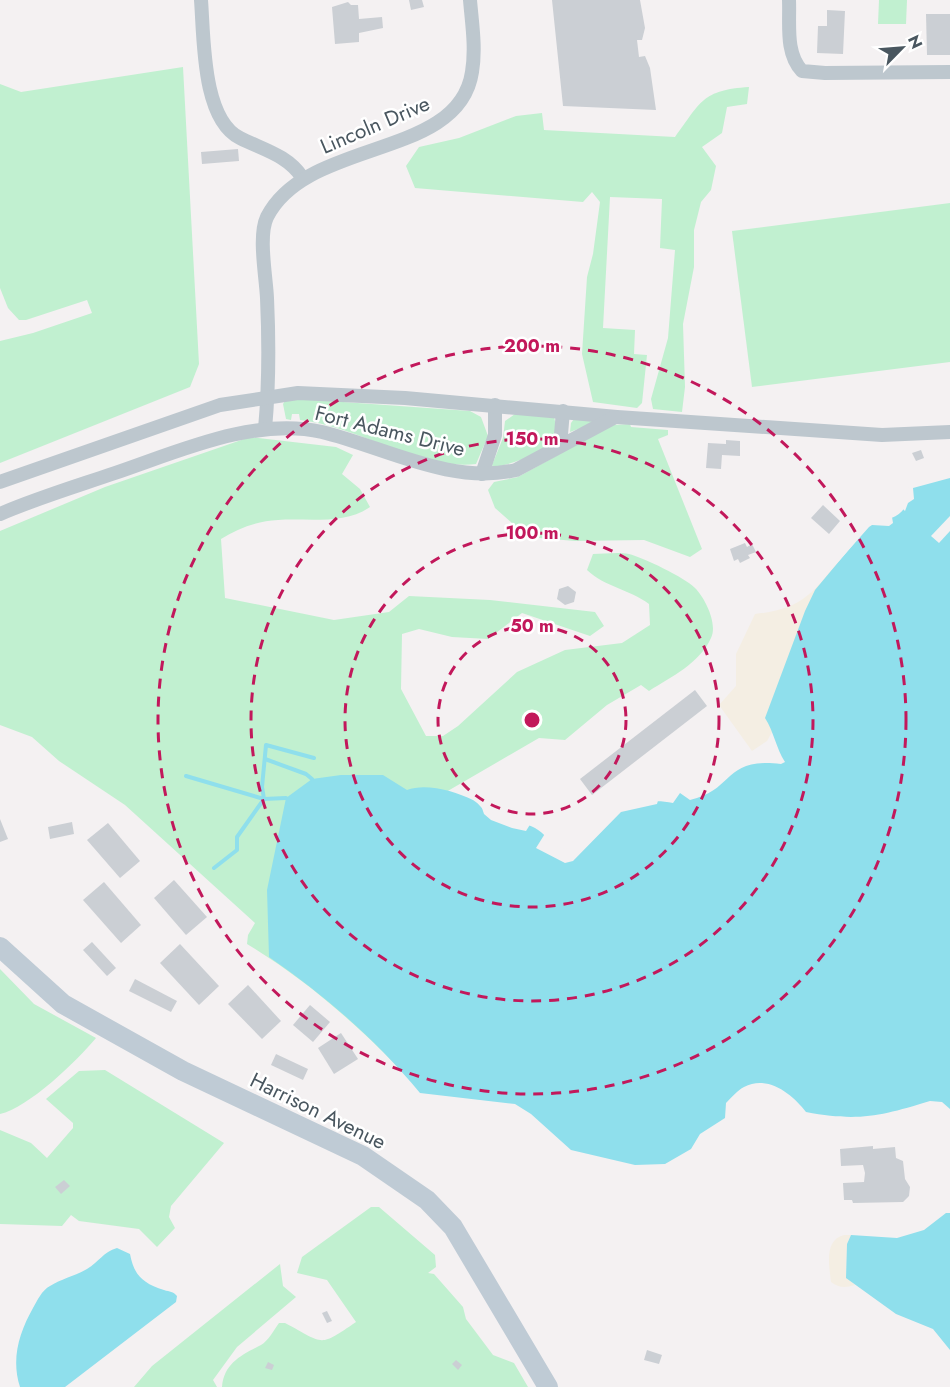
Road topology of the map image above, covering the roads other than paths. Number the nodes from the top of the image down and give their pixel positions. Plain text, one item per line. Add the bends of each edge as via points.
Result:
1 (201, 0) edge
2 (470, 0) edge
3 (789, 0) edge
4 (950, 72) edge
5 (303, 177) junction
6 (266, 398) junction
7 (495, 405) junction
8 (563, 411) junction
9 (616, 417) junction
10 (265, 429) junction
11 (950, 432) edge
12 (560, 446) junction
13 (482, 474) junction
14 (0, 482) edge
15 (0, 514) edge
16 (0, 947) edge
17 (548, 1387) edge

1 - 5 street, Lincoln Drive via 217,112 231,132 290,162
2 - 5 street, Lincoln Drive via 472,73 466,94 451,115 428,128
3 - 4 street via 790,46 802,71
5 - 6 street, Lincoln Drive via 277,200 264,227
6 - 7 street, Fort Adams Drive via 298,393
6 - 10 street, Lincoln Drive
6 - 14 street, Fort Adams Drive via 220,405
7 - 8 street, Fort Adams Drive
7 - 13 street via 495,435
8 - 9 street, Fort Adams Drive
8 - 12 street
9 - 11 street, Fort Adams Drive via 882,435
9 - 12 street, Fort Adams Drive
10 - 13 street, Fort Adams Drive via 321,432 410,462
10 - 15 street, Fort Adams Drive via 222,436
12 - 13 street, Fort Adams Drive via 516,470
16 - 17 main road, Harrison Avenue via 63,1004 183,1071 363,1156 427,1200 453,1227

